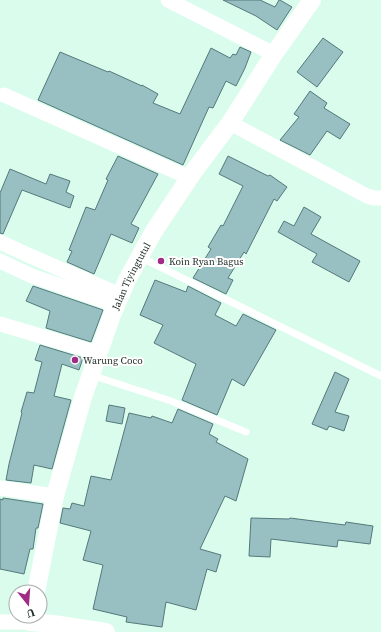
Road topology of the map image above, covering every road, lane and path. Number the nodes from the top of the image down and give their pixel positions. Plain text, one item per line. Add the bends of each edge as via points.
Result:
1 (168, 0) edge
2 (312, 0) edge
3 (274, 54) junction
4 (4, 95) dead end
5 (230, 123) junction
6 (190, 178) junction
7 (381, 198) edge
8 (0, 242) edge
9 (140, 257) junction
10 (0, 261) edge
11 (118, 300) junction
12 (0, 324) edge
13 (98, 353) junction
14 (91, 374) junction
15 (381, 376) edge
16 (246, 432) dead end
17 (0, 488) edge
18 (55, 496) junction
19 (38, 584) edge
20 (48, 624) edge
21 (106, 632) edge

1 - 3 street
2 - 3 street, Jalan Tiyingtutul
3 - 5 street, Jalan Tiyingtutul
4 - 6 street
5 - 6 street, Jalan Tiyingtutul
5 - 7 street via 367,196
6 - 9 street, Jalan Tiyingtutul via 154,231
8 - 11 street
9 - 11 street, Jalan Tiyingtutul
9 - 15 lane
10 - 11 street via 32,276
11 - 13 street, Jalan Tiyingtutul
12 - 13 street
13 - 14 street, Jalan Tiyingtutul
14 - 16 lane via 171,401
14 - 18 street, Jalan Tiyingtutul
17 - 18 street
18 - 19 street, Jalan Tiyingtutul
20 - 21 street

